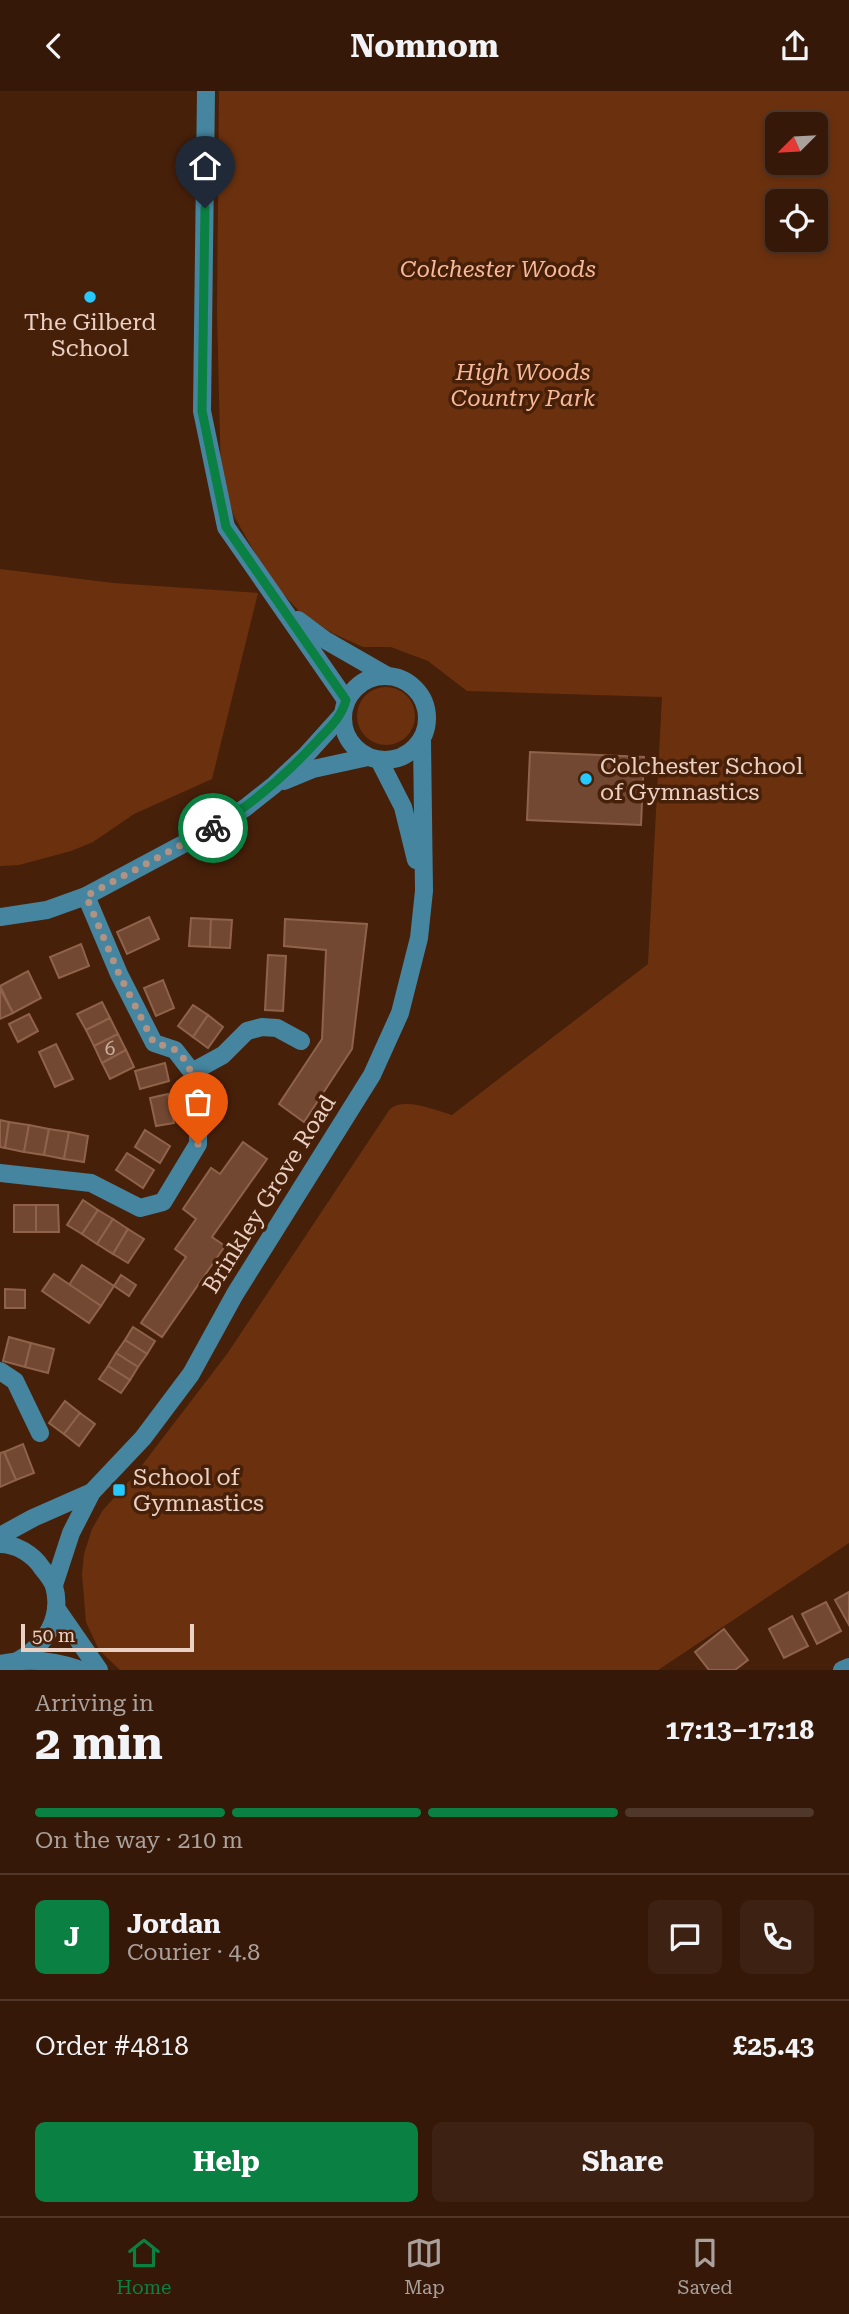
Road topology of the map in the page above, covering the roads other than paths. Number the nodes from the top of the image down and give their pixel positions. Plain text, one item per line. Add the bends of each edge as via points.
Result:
1 (206, 91) edge
2 (284, 610) junction
3 (386, 675) junction
4 (344, 707) junction
5 (422, 741) junction
6 (373, 759) junction
7 (274, 785) junction
8 (424, 891) junction
9 (86, 896) junction
10 (0, 917) edge
11 (301, 1041) dead end
12 (192, 1072) junction
13 (0, 1173) edge
14 (0, 1371) edge
15 (40, 1433) dead end
16 (92, 1493) junction
17 (0, 1536) edge
18 (0, 1545) edge
19 (54, 1585) junction
20 (56, 1608) junction
21 (19, 1660) junction
22 (0, 1664) edge
23 (849, 1667) edge
24 (81, 1670) edge
25 (99, 1670) edge
26 (842, 1670) edge

1 - 2 street via 202,411 226,527
2 - 3 street
2 - 4 street
3 - 4 street via 366,679 354,688
3 - 5 street via 400,678 419,692 428,720
4 - 6 street via 344,729 350,743
4 - 7 street via 306,755
5 - 6 street via 399,759
5 - 8 street, Brinkley Grove Road
6 - 7 street via 313,769
6 - 8 street, Brinkley Grove Road via 403,807
7 - 9 street via 202,834
8 - 16 street, Brinkley Grove Road via 419,938 400,1013 372,1075 235,1294 191,1374
9 - 10 street via 47,910
9 - 12 street via 154,1043 175,1050
11 - 12 street via 277,1028 247,1031 223,1055
12 - 13 street via 198,1144 163,1202 141,1208 91,1183
14 - 15 street via 15,1381
16 - 17 street, Brinkley Grove Road
16 - 19 street, Brinkley Grove Road via 71,1533
18 - 19 street via 19,1548 37,1559
19 - 20 street
20 - 21 street via 47,1638
20 - 25 street
21 - 22 street
21 - 24 street via 59,1662
23 - 26 street

